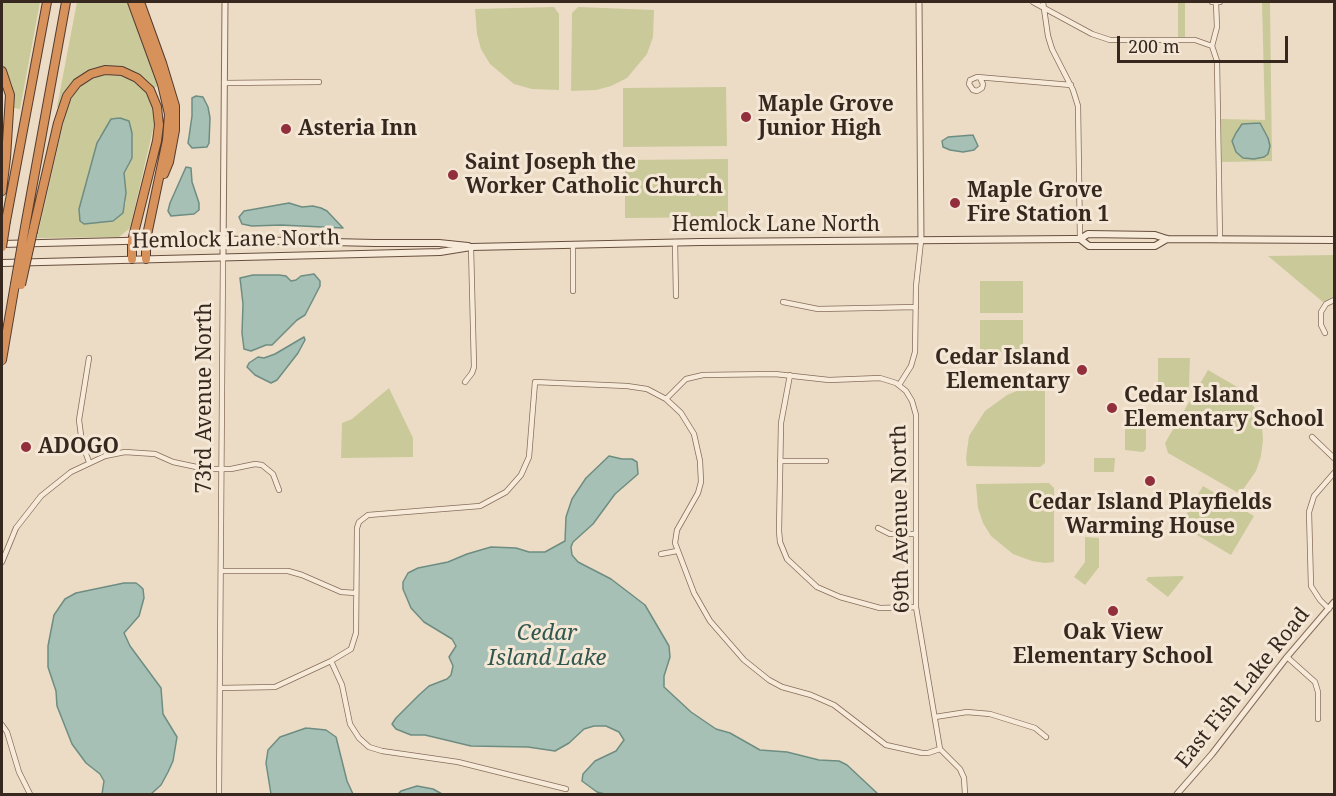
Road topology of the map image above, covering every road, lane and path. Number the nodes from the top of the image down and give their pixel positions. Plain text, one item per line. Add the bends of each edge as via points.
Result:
1 (47, 2) edge
2 (66, 2) edge
3 (132, 2) edge
4 (140, 2) edge
5 (225, 2) edge
6 (919, 2) edge
7 (1033, 2) edge
8 (1043, 2) edge
9 (1216, 2) edge
10 (1044, 8) junction
11 (1212, 46) junction
12 (2, 71) edge
13 (980, 78) dead end
14 (319, 82) dead end
15 (224, 83) junction
16 (1071, 85) junction
17 (158, 182) junction
18 (2, 191) edge
19 (29, 229) junction
20 (223, 239) junction
21 (1080, 239) junction
22 (1167, 239) junction
23 (146, 240) junction
24 (1220, 240) junction
25 (1335, 240) edge
26 (132, 241) junction
27 (921, 241) junction
28 (675, 242) junction
29 (573, 245) junction
30 (2, 246) edge
31 (471, 247) junction
32 (223, 257) junction
33 (132, 259) junction
34 (146, 259) junction
35 (2, 263) edge
36 (573, 291) dead end
37 (676, 296) dead end
38 (1335, 300) edge
39 (783, 302) dead end
40 (916, 307) junction
41 (1325, 333) dead end
42 (88, 358) dead end
43 (2, 360) edge
44 (790, 375) junction
45 (465, 382) dead end
46 (899, 385) junction
47 (666, 399) junction
48 (1312, 437) dead end
49 (1335, 458) edge
50 (780, 461) junction
51 (826, 461) dead end
52 (89, 462) junction
53 (221, 470) junction
54 (1335, 473) edge
55 (279, 490) dead end
56 (878, 528) dead end
57 (915, 534) junction
58 (677, 551) junction
59 (661, 554) dead end
60 (2, 562) edge
61 (221, 571) junction
62 (356, 593) junction
63 (1335, 602) edge
64 (916, 607) junction
65 (1329, 609) junction
66 (1287, 657) junction
67 (331, 661) junction
68 (220, 688) junction
69 (935, 717) junction
70 (1318, 719) dead end
71 (2, 725) edge
72 (1046, 737) dead end
73 (940, 749) junction
74 (566, 789) dead end
75 (30, 795) edge
76 (219, 795) edge
77 (964, 795) edge
78 (1177, 795) edge

1 - 30 highway, bridge
2 - 19 highway
3 - 17 highway via 168,103 169,125
4 - 17 highway via 175,106 173,143 165,173
5 - 15 street, 73rd Avenue North
6 - 27 street
7 - 10 street
8 - 10 street
9 - 11 street via 1217,27
10 - 11 street via 1110,40 1195,40
10 - 16 street via 1052,49
11 - 24 street via 1217,61
12 - 18 highway via 10,95
13 - 16 street
14 - 15 street
15 - 20 street, 73rd Avenue North
16 - 21 street via 1078,106
17 - 23 highway
19 - 26 highway via 67,96 86,77 111,69 142,82 153,95 159,118
19 - 43 highway, bridge
20 - 23 main road, Hemlock Lane North
20 - 31 main road, Hemlock Lane North
20 - 32 street, 73rd Avenue North
21 - 22 main road, Hemlock Lane North via 1088,234 1146,234
21 - 22 main road, Hemlock Lane North via 1089,246 1155,246
21 - 27 main road, Hemlock Lane North
22 - 24 main road, Hemlock Lane North
23 - 26 main road, Hemlock Lane North
23 - 34 highway
24 - 25 main road, Hemlock Lane North
26 - 30 main road, Hemlock Lane North
26 - 33 highway
27 - 28 main road, Hemlock Lane North
27 - 40 street
28 - 29 main road, Hemlock Lane North
28 - 37 street
29 - 31 main road, Hemlock Lane North
29 - 36 street
31 - 32 main road, Hemlock Lane North
31 - 45 street via 474,367
32 - 34 main road, Hemlock Lane North
32 - 53 street, 73rd Avenue North
33 - 34 main road, Hemlock Lane North
33 - 35 main road, Hemlock Lane North
38 - 41 street via 1321,312
39 - 40 street via 818,309
40 - 46 street via 915,352
42 - 52 street via 79,420
44 - 46 street via 829,380 880,378
44 - 47 street via 694,376 678,385
44 - 50 street via 782,415
46 - 57 street, 69th Avenue North via 916,415
47 - 58 street via 688,423 698,446 702,471 698,493 677,530
47 - 62 street via 633,386 535,382 529,457 521,475 506,492 480,506 368,515 357,528
48 - 49 street
50 - 51 street
50 - 64 street via 780,542 795,567 817,587 840,597 880,608
52 - 53 street via 135,452 155,454 196,468
52 - 60 street via 41,496 16,528
53 - 55 street via 262,465 273,474
53 - 61 street, 73rd Avenue North
54 - 65 street via 1314,496 1310,512 1311,586
56 - 57 street via 890,534
57 - 64 street, 69th Avenue North
58 - 59 street
58 - 73 street via 704,612 757,672 782,687 834,705 886,746 922,753
61 - 62 street via 288,571 341,592
61 - 68 street, 73rd Avenue North
62 - 67 street via 353,646
63 - 65 street, East Fish Lake Road
64 - 69 street, 69th Avenue North
65 - 66 street, East Fish Lake Road
66 - 70 street via 1315,682
66 - 78 street, East Fish Lake Road
67 - 68 street via 275,687
67 - 74 street via 342,685 350,724 369,747 458,762
68 - 76 street, 73rd Avenue North
69 - 72 street via 967,712 990,714 1035,728
69 - 73 street, 69th Avenue North
71 - 75 street
73 - 77 street via 960,769

